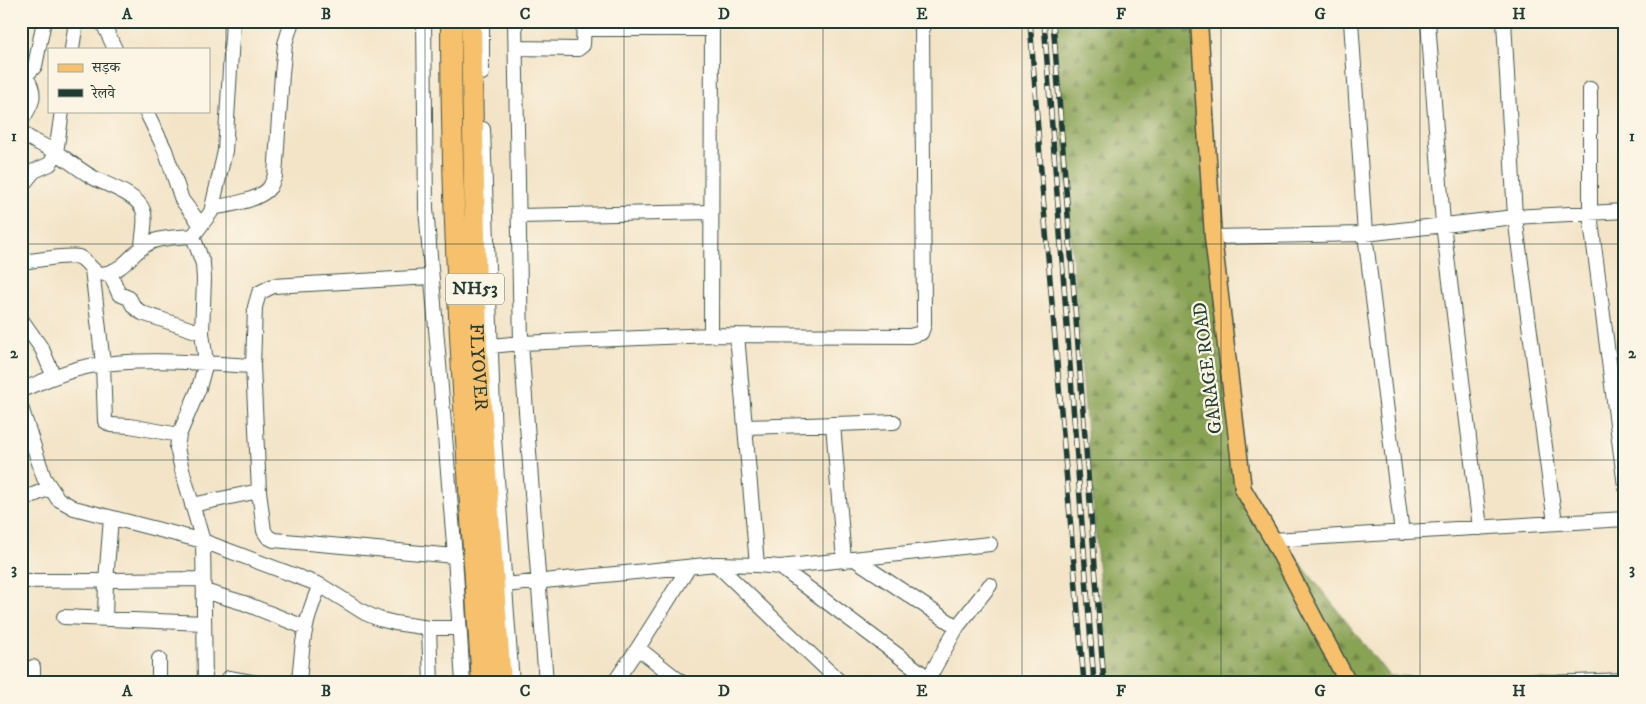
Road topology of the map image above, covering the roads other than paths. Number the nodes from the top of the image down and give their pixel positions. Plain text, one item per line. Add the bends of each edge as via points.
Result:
1 (44, 21) edge
2 (76, 21) edge
3 (102, 21) edge
4 (233, 21) edge
5 (292, 21) edge
6 (424, 21) edge
7 (451, 21) edge
8 (471, 21) edge
9 (482, 21) edge
10 (516, 21) edge
11 (922, 21) edge
12 (1198, 21) edge
13 (1351, 21) edge
14 (1428, 21) edge
15 (1504, 21) edge
16 (584, 25) edge
17 (712, 25) edge
18 (72, 48) edge
19 (115, 48) edge
20 (516, 48) junction
21 (24, 79) edge
22 (1590, 89) dead end
23 (62, 112) edge
24 (146, 112) edge
25 (21, 121) edge
26 (21, 132) edge
27 (56, 152) junction
28 (21, 187) edge
29 (212, 208) junction
30 (1625, 211) edge
31 (711, 212) junction
32 (1590, 214) junction
33 (518, 216) junction
34 (1516, 217) junction
35 (1443, 224) junction
36 (201, 225) junction
37 (1365, 234) junction
38 (193, 236) junction
39 (1213, 236) junction
40 (142, 248) junction
41 (21, 262) edge
42 (92, 269) junction
43 (110, 273) junction
44 (431, 277) junction
45 (21, 319) edge
46 (202, 333) junction
47 (710, 335) junction
48 (737, 335) junction
49 (521, 343) junction
50 (491, 346) junction
51 (206, 362) junction
52 (102, 364) junction
53 (253, 366) junction
54 (54, 377) junction
55 (21, 390) edge
56 (21, 407) edge
57 (894, 422) dead end
58 (833, 424) junction
59 (745, 427) junction
60 (179, 435) junction
61 (1625, 486) edge
62 (50, 488) junction
63 (259, 491) junction
64 (21, 500) edge
65 (192, 505) junction
66 (111, 518) junction
67 (1625, 519) edge
68 (1555, 523) junction
69 (1480, 528) junction
70 (1402, 533) junction
71 (1273, 540) junction
72 (203, 541) junction
73 (990, 544) dead end
74 (473, 555) junction
75 (850, 560) junction
76 (716, 564) junction
77 (757, 565) junction
78 (21, 567) edge
79 (689, 567) junction
80 (780, 567) junction
81 (23, 581) edge
82 (106, 581) junction
83 (540, 582) junction
84 (204, 585) junction
85 (320, 585) junction
86 (504, 585) junction
87 (990, 585) dead end
88 (64, 618) dead end
89 (105, 619) junction
90 (304, 627) junction
91 (957, 627) junction
92 (204, 628) junction
93 (429, 628) junction
94 (459, 628) junction
95 (638, 648) junction
96 (158, 659) dead end
97 (33, 667) dead end
98 (229, 678) dead end
99 (1625, 680) edge
100 (930, 681) edge
101 (1570, 682) edge
102 (33, 683) edge
103 (159, 683) edge
104 (205, 683) edge
105 (257, 683) edge
106 (299, 683) edge
107 (431, 683) edge
108 (463, 683) edge
109 (482, 683) edge
110 (501, 683) edge
111 (512, 683) edge
112 (546, 683) edge
113 (614, 683) edge
114 (682, 683) edge
115 (841, 683) edge
116 (1348, 683) edge
117 (1549, 683) edge

1 - 21 street via 35,66
2 - 18 street
3 - 19 street
4 - 29 street via 225,151
5 - 29 street via 285,44 275,176 266,192
6 - 44 street via 426,208
7 - 74 highway, FLYOVER / NH53 via 459,340
8 - 74 highway, FLYOVER / NH53 via 477,347
9 - 50 street
10 - 20 street
11 - 48 street via 924,325 921,333 910,336
12 - 39 main road, GARAGE ROAD
13 - 37 street
14 - 35 street
15 - 34 street
16 - 17 street
16 - 20 street via 583,45 578,49
17 - 31 street
20 - 33 street
21 - 25 street via 34,92 30,108
22 - 32 street
23 - 27 street
24 - 36 street via 182,200
26 - 27 street via 31,141
27 - 28 street via 50,164 34,171
27 - 40 street via 93,178 140,204 144,216
29 - 36 street
30 - 32 street
31 - 33 street
31 - 47 street
32 - 34 street
32 - 61 street
33 - 49 street
34 - 35 street
34 - 68 street
35 - 37 street
35 - 69 street
36 - 38 street
37 - 39 street
37 - 70 street
38 - 40 street via 157,240
38 - 46 street via 203,264
39 - 71 main road, GARAGE ROAD via 1242,490
40 - 43 street
41 - 42 street via 76,257
42 - 43 street via 98,274
42 - 52 street
43 - 46 street via 119,294 129,298 142,313
44 - 53 street via 265,289 255,307
44 - 74 street
45 - 54 street via 42,349
46 - 51 street
47 - 48 street
47 - 49 street
48 - 59 street
49 - 50 street
49 - 83 street
50 - 86 street
51 - 52 street
51 - 53 street
51 - 60 street
52 - 54 street
52 - 60 street via 104,419 107,424
53 - 63 street
54 - 55 street
56 - 62 street
57 - 58 street
58 - 59 street
58 - 75 street
59 - 77 street
60 - 65 street via 177,448
62 - 64 street
62 - 66 street via 58,499 74,508
63 - 65 street
63 - 74 street via 264,531 274,540
65 - 72 street
66 - 72 street
66 - 82 street
67 - 68 street
68 - 69 street
69 - 70 street
70 - 71 street
71 - 116 main road, GARAGE ROAD
72 - 84 street
72 - 85 street
73 - 75 street
74 - 94 street
74 - 109 highway, FLYOVER / NH53
74 - 110 highway, FLYOVER / NH53
75 - 80 street
75 - 91 street
76 - 77 street
76 - 79 street
76 - 115 street
77 - 80 street
78 - 81 street
79 - 83 street
79 - 95 street
80 - 100 street
81 - 82 street
82 - 84 street
82 - 89 street
83 - 86 street
83 - 112 street
84 - 90 street
84 - 92 street
85 - 90 street
85 - 93 street via 379,619
86 - 111 street
87 - 91 street
88 - 89 street
89 - 92 street
90 - 106 street
91 - 100 street
92 - 104 street
93 - 94 street
93 - 107 street
94 - 108 street
95 - 113 street
95 - 114 street
96 - 103 street
97 - 102 street
98 - 105 street
99 - 101 street
101 - 117 street

